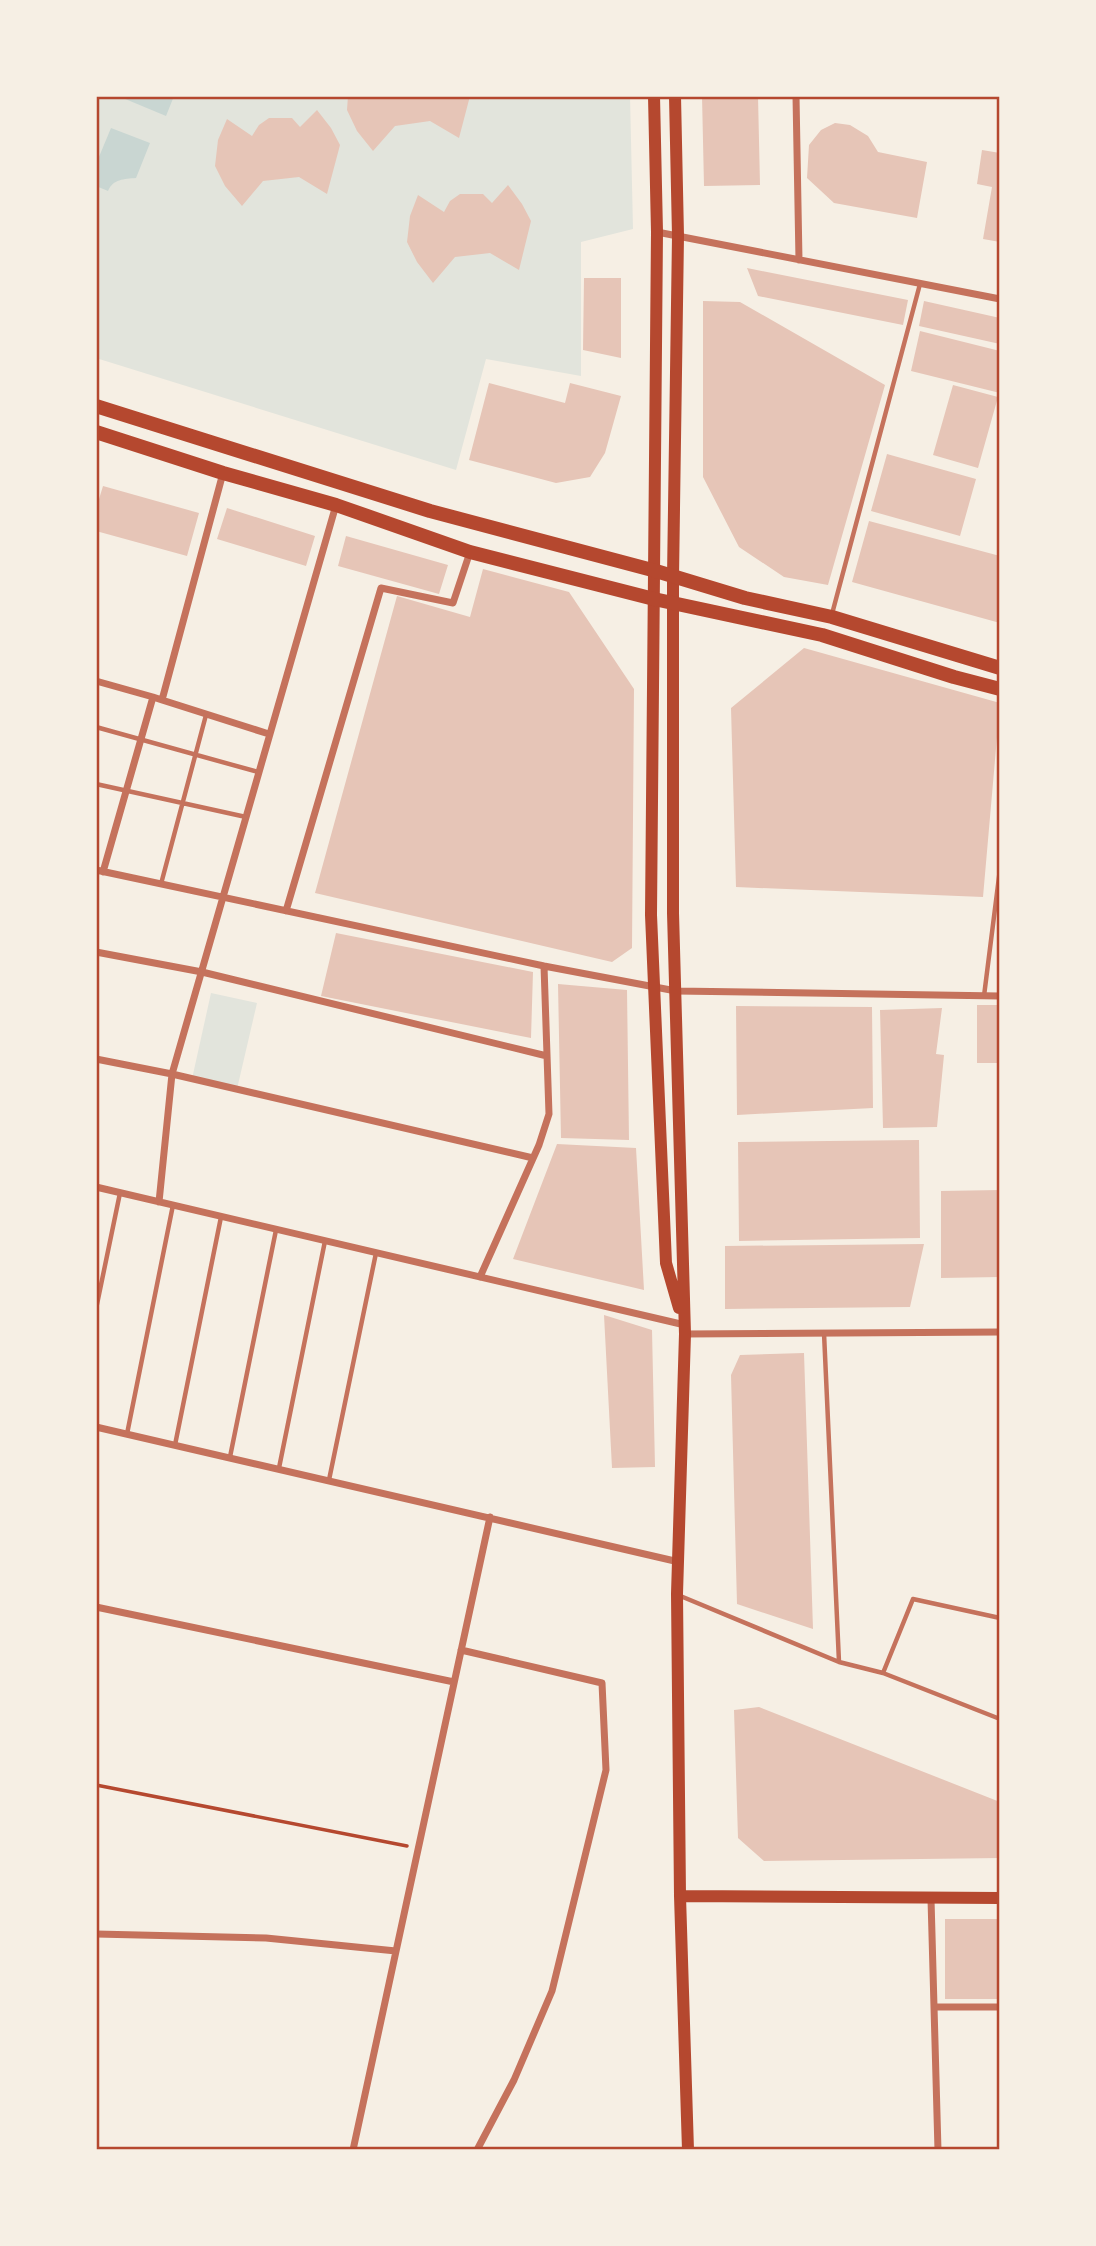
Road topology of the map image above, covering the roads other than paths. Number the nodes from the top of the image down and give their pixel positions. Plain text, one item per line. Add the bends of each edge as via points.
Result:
1 (654, 96) edge
2 (675, 96) edge
3 (796, 96) edge
4 (657, 232) junction
5 (678, 236) junction
6 (799, 260) junction
7 (920, 284) junction
8 (1000, 299) edge
9 (96, 406) edge
10 (656, 424) junction
11 (675, 424) junction
12 (96, 432) edge
13 (223, 473) junction
14 (336, 505) junction
15 (470, 552) junction
16 (656, 571) junction
17 (673, 577) junction
18 (654, 599) junction
19 (673, 603) junction
20 (832, 617) junction
21 (1000, 668) edge
22 (96, 681) edge
23 (1000, 689) edge
24 (153, 697) junction
25 (162, 700) junction
26 (206, 714) junction
27 (96, 727) edge
28 (269, 734) junction
29 (141, 740) junction
30 (195, 754) junction
31 (258, 772) junction
32 (96, 784) edge
33 (126, 790) junction
34 (183, 803) junction
35 (246, 817) junction
36 (1000, 869) edge
37 (100, 871) edge
38 (161, 884) junction
39 (223, 897) junction
40 (286, 911) junction
41 (96, 952) edge
42 (544, 966) junction
43 (202, 972) junction
44 (654, 987) junction
45 (676, 991) junction
46 (984, 996) junction
47 (1000, 996) edge
48 (547, 1056) junction
49 (96, 1059) edge
50 (172, 1074) junction
51 (533, 1158) junction
52 (96, 1187) edge
53 (120, 1193) junction
54 (159, 1202) junction
55 (173, 1205) junction
56 (221, 1216) junction
57 (277, 1229) junction
58 (325, 1240) junction
59 (376, 1253) junction
60 (480, 1277) junction
61 (96, 1309) edge
62 (685, 1330) junction
63 (824, 1332) junction
64 (1000, 1332) edge
65 (96, 1427) edge
66 (127, 1433) junction
67 (175, 1445) junction
68 (230, 1457) junction
69 (279, 1468) junction
70 (329, 1480) junction
71 (490, 1517) junction
72 (679, 1562) junction
73 (677, 1594) junction
74 (96, 1607) edge
75 (1000, 1618) edge
76 (461, 1650) junction
77 (839, 1662) junction
78 (883, 1673) junction
79 (454, 1682) junction
80 (1000, 1719) edge
81 (680, 1896) junction
82 (1000, 1898) edge
83 (931, 1899) junction
84 (96, 1934) edge
85 (396, 1951) junction
86 (934, 2007) junction
87 (1000, 2007) edge
88 (353, 2150) edge
89 (477, 2150) edge
90 (688, 2150) edge
91 (938, 2150) edge

1 - 4 main road
2 - 5 main road
3 - 6 street
4 - 5 street
4 - 10 main road
5 - 6 street
5 - 11 main road
6 - 7 street
7 - 8 street
7 - 20 lane
9 - 16 main road via 429,511
10 - 11 main road
10 - 16 main road
11 - 17 main road
12 - 13 main road
13 - 14 main road
13 - 25 street
14 - 15 main road
14 - 28 street
15 - 18 main road
15 - 40 street via 453,603 381,588
16 - 17 main road
16 - 18 main road
17 - 19 main road
17 - 20 main road
18 - 19 main road
18 - 44 main road
19 - 23 main road via 822,635
19 - 45 main road
20 - 21 main road
22 - 24 street
24 - 25 street
24 - 29 street
25 - 26 street
26 - 28 street
26 - 30 lane
27 - 29 lane
28 - 31 street
29 - 30 lane
29 - 33 street
30 - 31 lane
30 - 34 lane
31 - 35 street
32 - 33 lane
33 - 34 lane
33 - 37 street
34 - 35 lane
34 - 38 lane
35 - 39 street
36 - 46 lane
37 - 38 street
38 - 39 street
39 - 40 street
39 - 43 street
40 - 42 street
41 - 43 street
42 - 44 street
42 - 48 street
43 - 48 street
43 - 50 street
44 - 45 street
44 - 62 main road via 666,1263
45 - 46 street
45 - 62 main road
46 - 47 street
48 - 51 street via 549,1114
49 - 50 street
50 - 51 street
50 - 54 street
51 - 60 street
52 - 53 street
53 - 54 street
53 - 61 lane
54 - 55 street
55 - 56 street
55 - 66 lane
56 - 57 street
56 - 67 lane
57 - 58 street
57 - 68 lane
58 - 59 street
58 - 69 lane
59 - 60 street
59 - 70 lane
60 - 62 street
62 - 63 street
62 - 72 main road
63 - 64 street
63 - 77 lane
65 - 66 street
66 - 67 street
67 - 68 street
68 - 69 street
69 - 70 street
70 - 71 street
71 - 72 street
71 - 76 street
72 - 73 main road
73 - 77 lane
73 - 81 main road
74 - 79 street
75 - 78 lane via 913,1599
76 - 79 street
76 - 89 street via 602,1682 606,1770 552,1991 514,2080
77 - 78 lane
78 - 80 lane
79 - 85 street
81 - 83 main road
81 - 90 main road
82 - 83 main road
83 - 86 street
84 - 85 street via 266,1938
85 - 88 street
86 - 87 street
86 - 91 street

